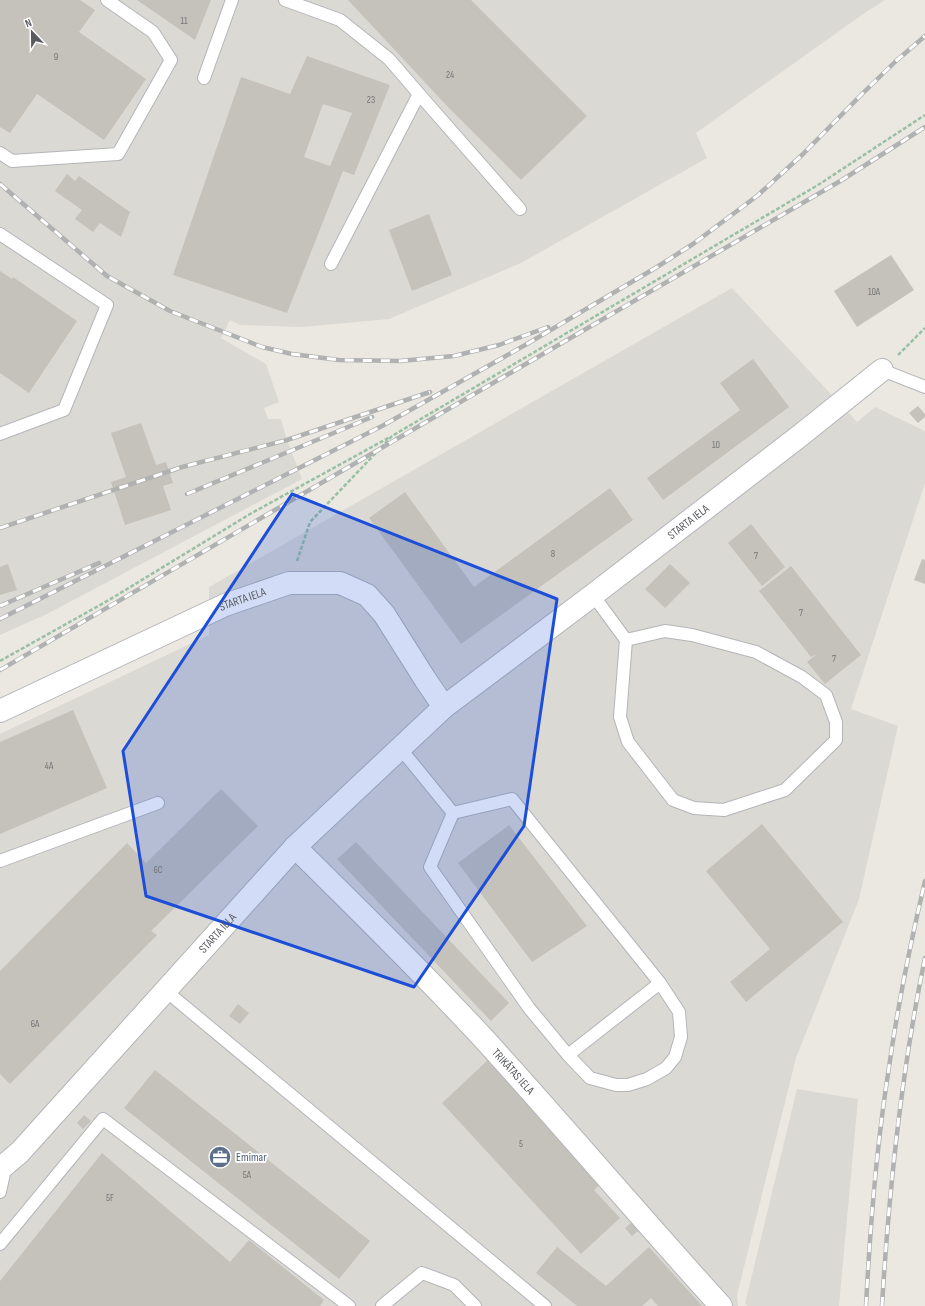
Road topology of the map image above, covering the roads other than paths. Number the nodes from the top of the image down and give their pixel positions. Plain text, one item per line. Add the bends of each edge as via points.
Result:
1 (107, 0) edge
2 (232, 0) edge
3 (285, 0) edge
4 (204, 78) dead end
5 (419, 94) junction
6 (0, 153) edge
7 (520, 209) dead end
8 (0, 234) edge
9 (331, 264) dead end
10 (882, 370) joint
11 (925, 387) edge
12 (0, 434) edge
13 (593, 595) junction
14 (626, 640) junction
15 (444, 707) junction
16 (0, 711) edge
17 (400, 748) junction
18 (158, 803) dead end
19 (453, 813) junction
20 (295, 847) junction
21 (0, 861) edge
22 (660, 983) junction
23 (166, 991) junction
24 (568, 1055) junction
25 (3, 1166) edge
26 (0, 1192) edge
27 (0, 1244) edge
28 (348, 1306) edge
29 (382, 1306) edge
30 (475, 1306) edge
31 (545, 1306) edge
32 (721, 1306) edge

1 - 6 lane via 153,32 171,60 118,154 12,161
2 - 4 lane
3 - 5 lane via 340,20 390,59
5 - 7 lane
5 - 9 lane
8 - 12 lane via 107,305 64,410
10 - 11 lane
10 - 13 street, STARTA IELA
13 - 14 lane
13 - 15 street, STARTA IELA
14 - 14 lane via 620,717 628,742 673,800 694,808 724,810 785,790 836,740 836,722 826,695 802,677 756,652 692,635 664,631
15 - 16 street, STARTA IELA via 384,614 367,595 340,583 289,583 225,605
15 - 17 street, STARTA IELA
17 - 19 lane
17 - 20 street, STARTA IELA
18 - 21 lane
19 - 22 lane via 512,799
19 - 24 lane via 430,867 529,1008
20 - 23 street, STARTA IELA
20 - 32 street, TRIKĀTAS IELA via 484,1040
22 - 24 lane
22 - 24 lane via 679,1012 681,1037 675,1057 666,1068 648,1079 616,1086 590,1078
23 - 25 street, STARTA IELA via 20,1152
23 - 31 lane
25 - 26 lane
27 - 28 lane via 103,1119
29 - 30 lane via 422,1273 454,1285

